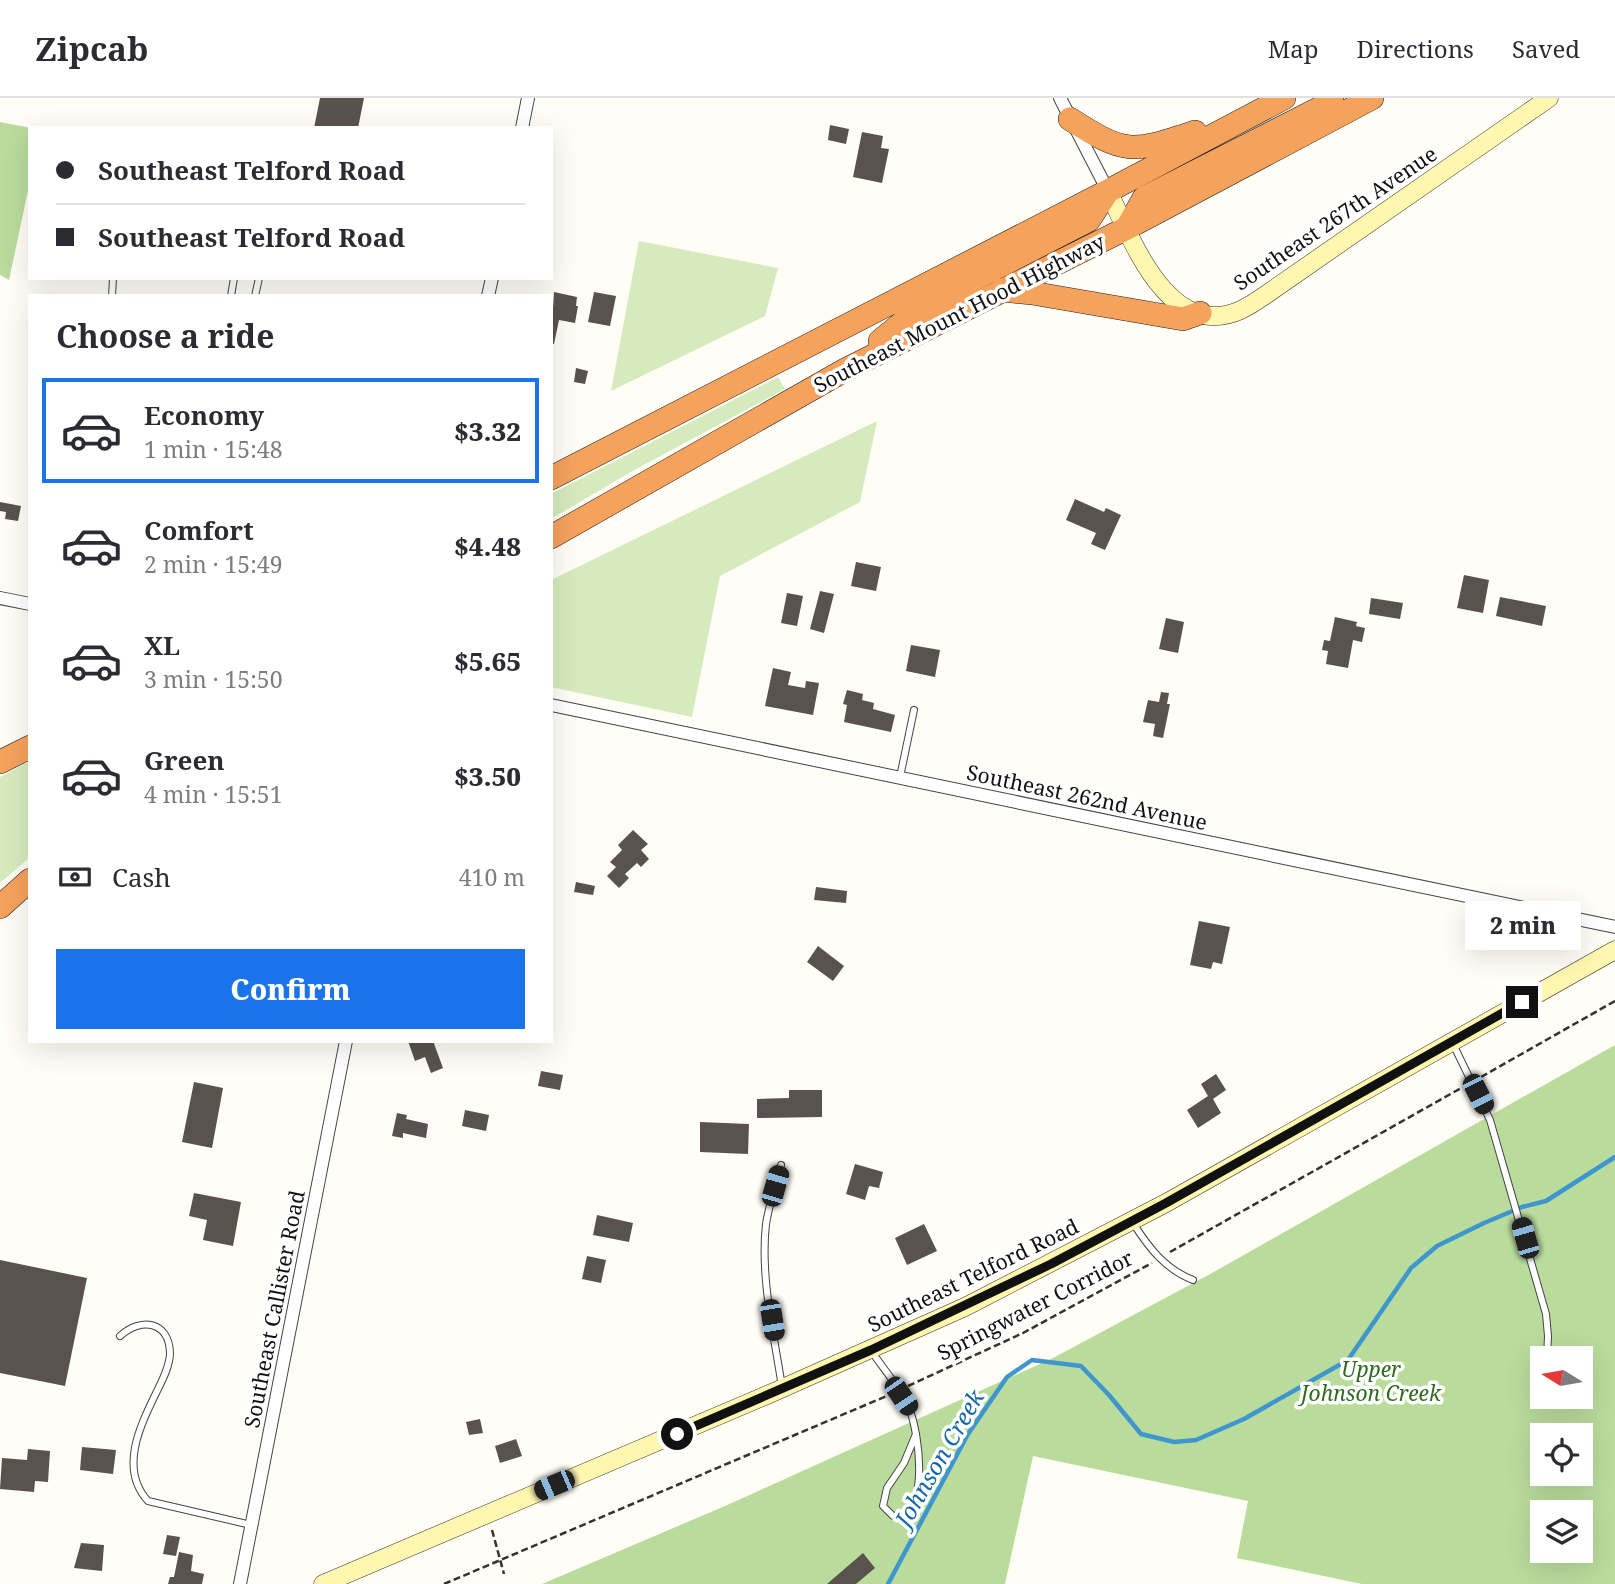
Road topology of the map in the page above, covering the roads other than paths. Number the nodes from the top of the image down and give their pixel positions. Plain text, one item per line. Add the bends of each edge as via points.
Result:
1 (528, 98) edge
2 (1284, 98) edge
3 (1332, 98) edge
4 (1373, 98) edge
5 (1549, 98) edge
6 (1065, 108) edge
7 (1255, 113) junction
8 (522, 126) edge
9 (1108, 191) junction
10 (1127, 228) junction
11 (1002, 290) junction
12 (1200, 313) junction
13 (845, 370) junction
14 (553, 477) edge
15 (553, 536) edge
16 (0, 598) edge
17 (28, 604) edge
18 (553, 705) edge
19 (914, 710) dead end
20 (28, 748) edge
21 (0, 762) edge
22 (900, 777) junction
23 (28, 882) edge
24 (0, 906) edge
25 (1615, 927) edge
26 (1615, 950) edge
27 (1452, 1042) junction
28 (346, 1043) edge
29 (781, 1165) dead end
30 (1132, 1221) junction
31 (1194, 1280) dead end
32 (120, 1336) dead end
33 (1548, 1346) edge
34 (871, 1350) junction
35 (782, 1389) junction
36 (916, 1434) junction
37 (251, 1525) junction
38 (240, 1584) edge
39 (323, 1584) edge

1 - 8 street
2 - 7 highway, Southeast Mount Hood Highway
3 - 10 highway via 1144,198
4 - 10 highway, Southeast Mount Hood Highway
5 - 12 street, Southeast 267th Avenue via 1265,296 1227,314
6 - 7 highway via 1108,142 1125,148 1168,141
6 - 9 street
7 - 9 highway, Southeast Mount Hood Highway
9 - 10 street
9 - 13 highway via 1089,220 924,305
9 - 14 highway, Southeast Mount Hood Highway
10 - 11 highway, Southeast Mount Hood Highway
10 - 12 street via 1157,284 1175,301
11 - 12 highway via 1183,319
11 - 13 highway, Southeast Mount Hood Highway
13 - 15 highway, Southeast Mount Hood Highway
16 - 17 street
18 - 22 street, Southeast 262nd Avenue
19 - 22 lane
20 - 21 highway
22 - 25 street, Southeast 262nd Avenue
23 - 24 highway
26 - 27 street, Southeast Telford Road
27 - 30 street, Southeast Telford Road
27 - 33 lane via 1490,1120 1546,1314
28 - 37 street, Southeast Callister Road
29 - 35 lane via 769,1208 765,1247
30 - 31 lane via 1170,1269
30 - 34 street, Southeast Telford Road
32 - 37 lane via 131,1326 146,1323 158,1328 170,1354 135,1451 135,1482 142,1495 148,1501
34 - 35 street, Southeast Telford Road
34 - 36 lane via 909,1408
35 - 39 street, Southeast Telford Road
36 - 36 lane via 884,1495 883,1506 893,1516 907,1512 915,1499 919,1480
37 - 38 street, Southeast Callister Road

